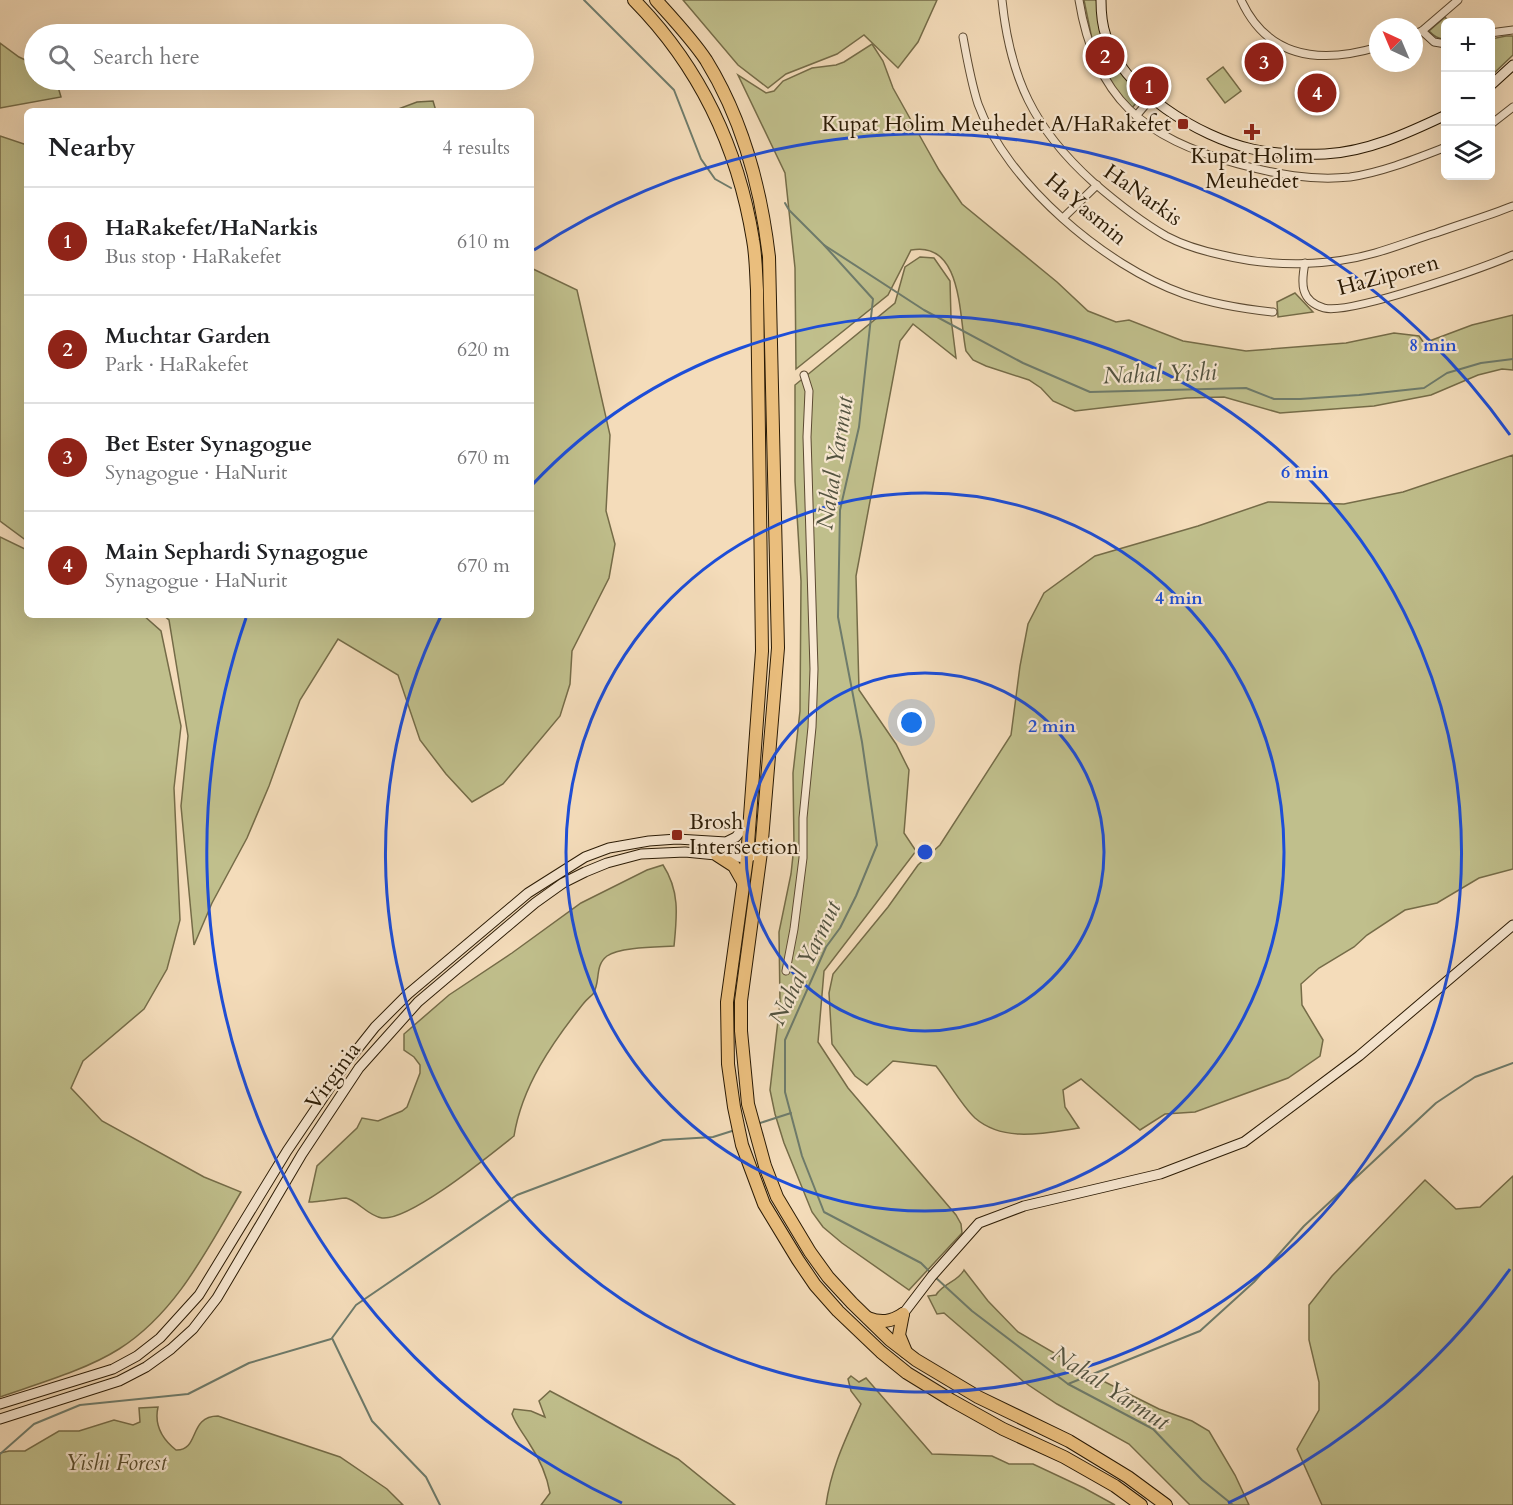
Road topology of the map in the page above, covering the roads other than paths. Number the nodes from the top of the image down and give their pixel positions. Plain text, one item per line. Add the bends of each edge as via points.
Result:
1 (634, 0) edge
2 (656, 0) edge
3 (1002, 0) edge
4 (1079, 0) edge
5 (1101, 0) edge
6 (1241, 0) edge
7 (1458, 0) edge
8 (1423, 29) edge
9 (1513, 30) edge
10 (1495, 32) edge
11 (1423, 36) edge
12 (963, 37) dead end
13 (1441, 43) edge
14 (1369, 49) edge
15 (1513, 65) edge
16 (1495, 82) edge
17 (1152, 98) junction
18 (1513, 107) edge
19 (1136, 116) junction
20 (1441, 117) edge
21 (1495, 119) edge
22 (1441, 149) edge
23 (1097, 185) junction
24 (1513, 206) edge
25 (1063, 218) junction
26 (1513, 255) edge
27 (1305, 263) junction
28 (1273, 312) dead end
29 (804, 375) dead end
30 (750, 818) junction
31 (761, 852) junction
32 (717, 855) junction
33 (747, 858) junction
34 (743, 884) junction
35 (1513, 925) edge
36 (786, 971) dead end
37 (903, 1314) junction
38 (866, 1317) junction
39 (906, 1353) junction
40 (0, 1404) edge
41 (0, 1419) edge
42 (1141, 1505) edge
43 (1166, 1505) edge

1 - 30 highway via 675,46 699,81 736,165 754,243 762,651
2 - 31 highway via 705,58 729,100 746,147 765,223 771,291 778,648
3 - 23 street, HaNarkis via 1014,68 1031,108 1069,159
4 - 19 street via 1090,50 1117,96
5 - 17 street via 1103,26 1112,49
6 - 14 street via 1246,12 1272,41 1299,54 1337,56
7 - 8 street
9 - 10 street
11 - 13 street
12 - 25 street, HaYasmin via 978,104 991,132 1009,162
15 - 16 street
17 - 19 street
17 - 20 street via 1188,123 1223,140 1253,149 1293,153 1327,154 1359,148
18 - 21 street
19 - 22 street via 1155,131 1202,154 1288,176 1352,176
23 - 25 street
23 - 27 street, HaNarkis via 1149,225 1189,246 1242,260
24 - 27 street, HaNarkis via 1375,253
25 - 28 street, HaYasmin via 1108,254 1157,283 1211,302
26 - 27 street, HaZiporen via 1385,298 1326,309 1303,290
29 - 36 street via 809,391 814,669 803,858
30 - 33 highway
30 - 40 street, Virginia via 736,837 726,842 677,838 585,856 528,893 408,994 375,1027 287,1151 199,1295 160,1338 113,1369
31 - 33 street, Virginia
31 - 38 highway via 741,1001 748,1104 765,1166 793,1226 828,1277
32 - 33 street, Virginia
32 - 34 highway via 734,866
32 - 41 street, Virginia via 657,852 607,862 562,883 535,903 418,1002 359,1068 302,1154 217,1298 193,1329 146,1367 119,1381
33 - 34 highway
34 - 42 highway via 727,1002 728,1065 742,1146 764,1204 780,1233 838,1311 907,1373 1003,1429 1064,1457
35 - 37 street via 1359,1056 1244,1142 1160,1174 1024,1206 979,1223
37 - 38 highway via 884,1322
37 - 39 highway via 899,1335
38 - 39 highway
39 - 43 highway via 978,1397 1069,1442

